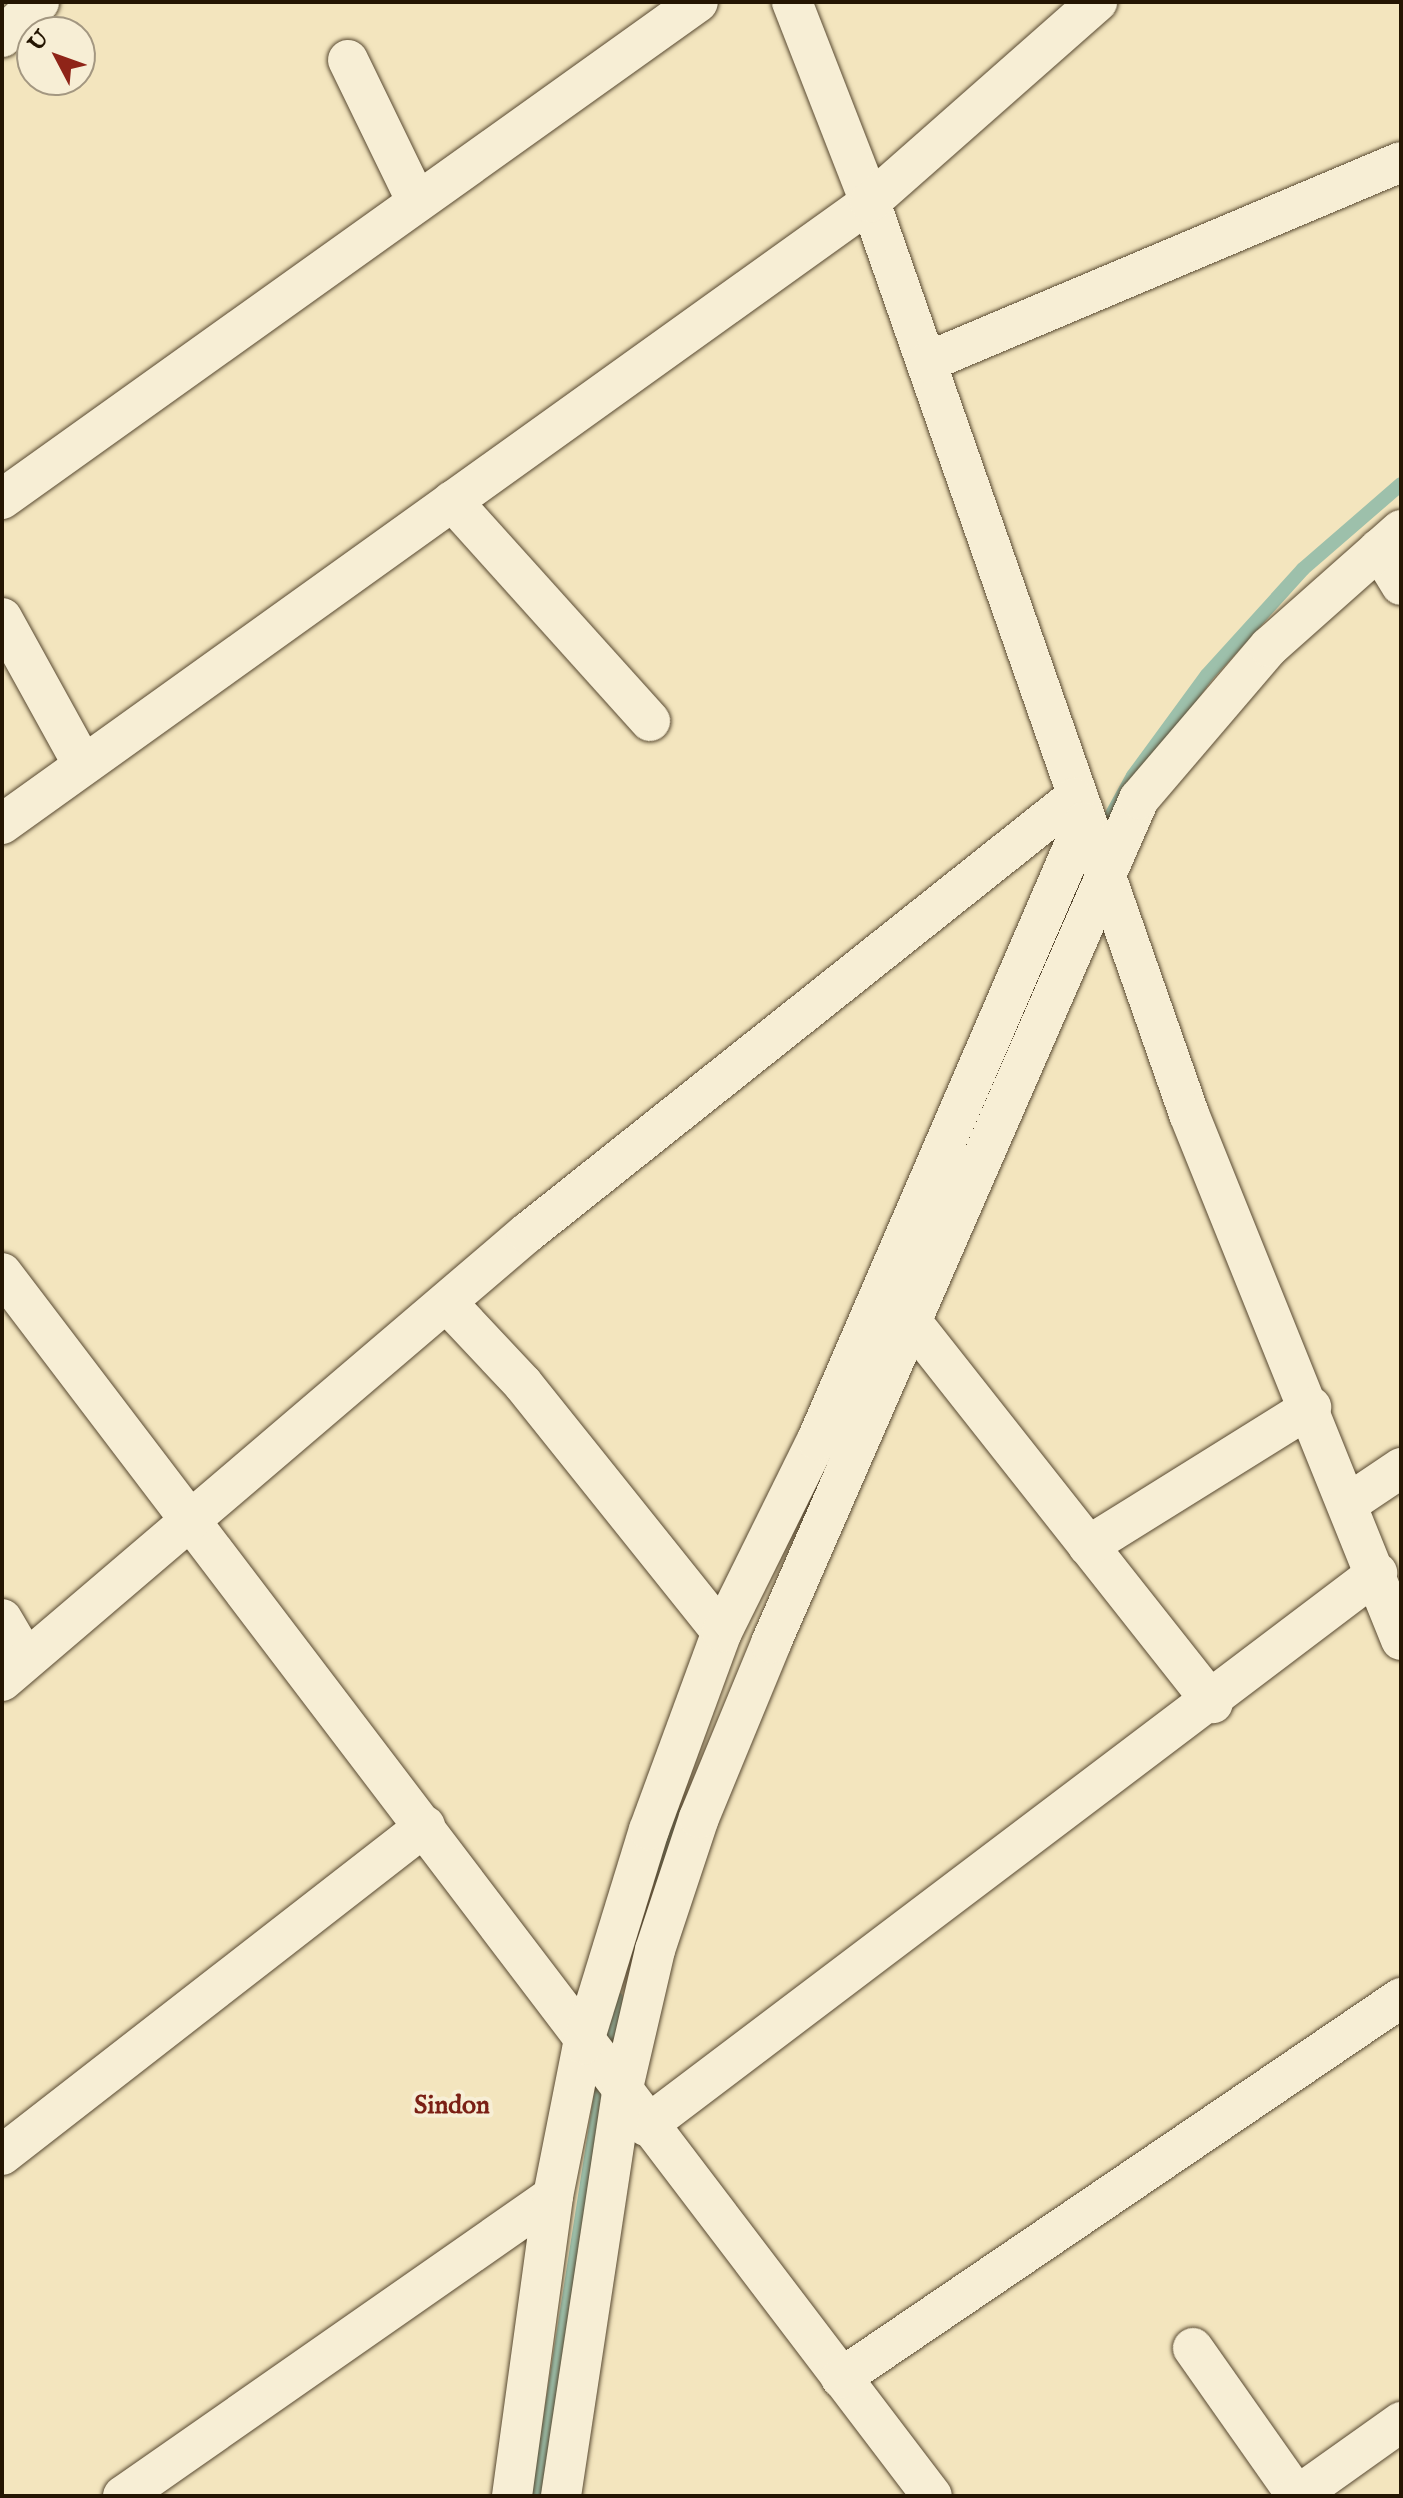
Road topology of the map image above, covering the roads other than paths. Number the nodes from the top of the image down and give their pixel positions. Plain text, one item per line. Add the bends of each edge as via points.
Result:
1 (39, 2) edge
2 (698, 2) edge
3 (792, 2) edge
4 (1097, 2) edge
5 (2, 37) edge
6 (348, 60) dead end
7 (1401, 162) edge
8 (417, 202) junction
9 (870, 202) junction
10 (927, 362) junction
11 (2, 499) edge
12 (452, 501) junction
13 (1390, 539) edge
14 (1401, 585) edge
15 (2, 618) edge
16 (650, 721) dead end
17 (82, 763) junction
18 (2, 824) edge
19 (1089, 838) junction
20 (2, 1273) edge
21 (447, 1303) junction
22 (911, 1321) junction
23 (1311, 1407) junction
24 (1401, 1468) edge
25 (1349, 1503) junction
26 (196, 1521) junction
27 (1088, 1546) junction
28 (1377, 1573) junction
29 (2, 1619) edge
30 (722, 1632) junction
31 (1401, 1640) edge
32 (14, 1670) edge
33 (1213, 1703) junction
34 (425, 1826) junction
35 (1401, 1998) edge
36 (603, 2068) junction
37 (646, 2126) junction
38 (2, 2155) edge
39 (553, 2196) junction
40 (1193, 2348) dead end
41 (841, 2378) junction
42 (1394, 2441) edge
43 (123, 2496) edge
44 (512, 2496) edge
45 (561, 2496) edge
46 (932, 2496) edge
47 (1297, 2496) edge

1 - 5 street
2 - 8 street
3 - 9 street
4 - 9 street
6 - 8 street
7 - 10 street
8 - 11 street
9 - 10 street
9 - 12 street
10 - 19 street
12 - 16 street
12 - 17 street
13 - 14 street
13 - 19 street via 1290,627 1185,739 1139,799
15 - 17 street
17 - 18 street
19 - 21 street
19 - 22 street
19 - 23 street via 1189,1114
19 - 30 street via 817,1440
20 - 26 street
21 - 26 street
21 - 30 street via 523,1384
22 - 27 street
22 - 36 street via 699,1818 655,1950
23 - 25 street
23 - 27 street
24 - 25 street
25 - 28 street
26 - 32 street
26 - 34 street
27 - 33 street
28 - 31 street
28 - 33 street
29 - 32 street
30 - 36 street via 649,1830
33 - 37 street
34 - 36 street
34 - 38 street
35 - 41 street
36 - 37 street
36 - 39 street
36 - 45 street
37 - 41 street
39 - 43 street
39 - 44 street
40 - 47 street
41 - 46 street
42 - 47 street

